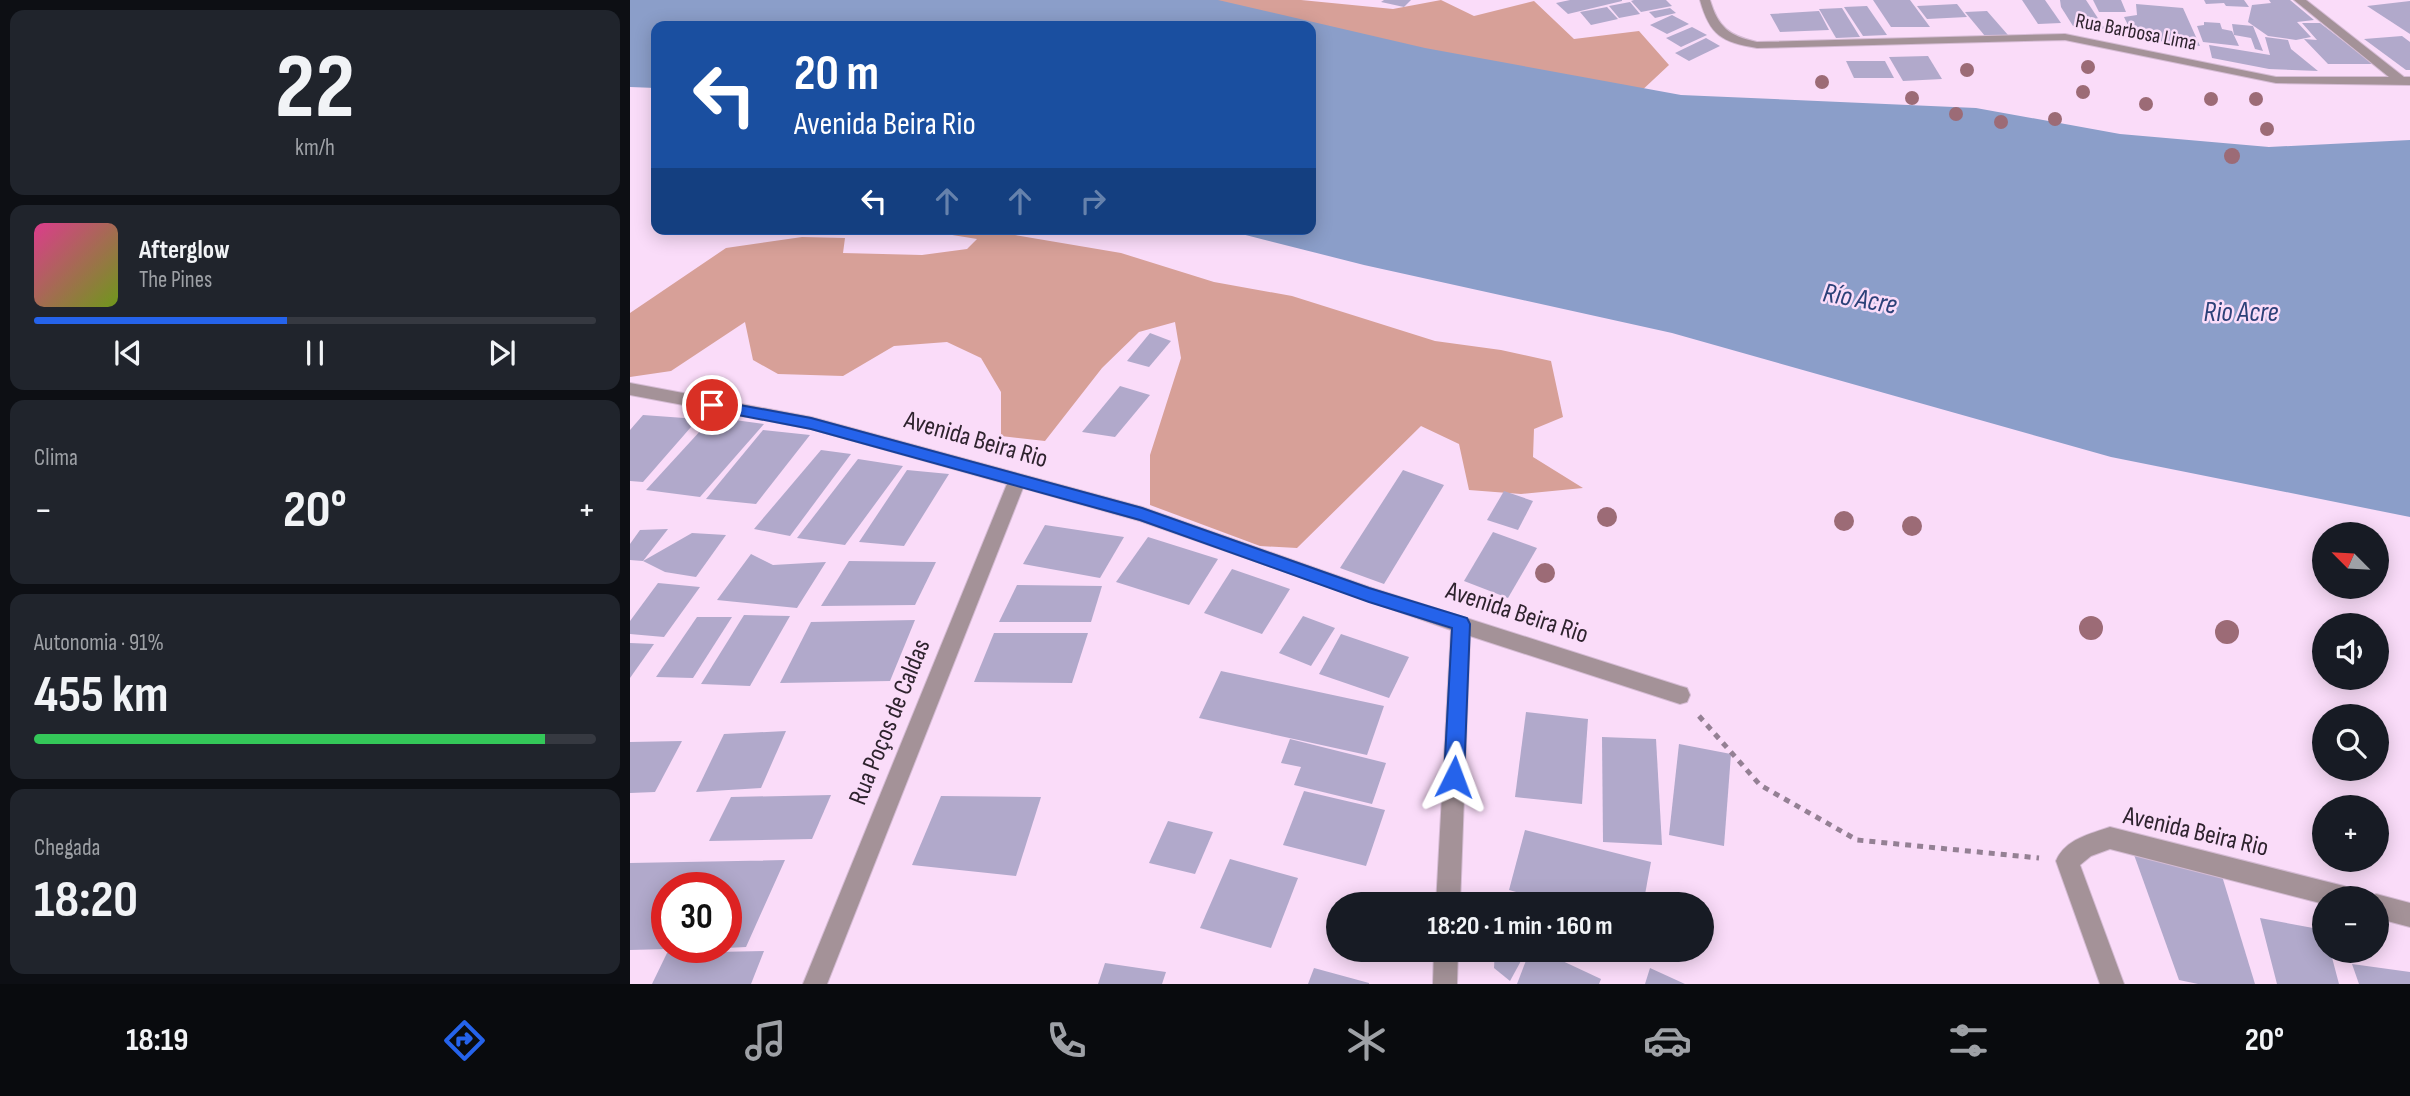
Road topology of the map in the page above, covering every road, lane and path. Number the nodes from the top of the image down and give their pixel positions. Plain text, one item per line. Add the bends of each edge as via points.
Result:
1 (1705, 0) edge
2 (2299, 0) edge
3 (2406, 81) edge
4 (633, 394) edge
5 (1017, 481) junction
6 (1461, 624) junction
7 (1680, 695) joint
8 (2067, 861) junction
9 (2312, 890) edge
10 (1449, 892) edge
11 (2389, 909) edge
12 (2410, 915) edge
13 (1446, 962) edge
14 (815, 984) edge
15 (1445, 984) edge
16 (2112, 984) edge

1 - 3 street, Rua Barbosa Lima via 1712,23 1727,37 1757,44 2065,37 2276,80
2 - 3 street
4 - 5 street, Avenida Beira Rio via 811,423
5 - 6 street, Avenida Beira Rio via 1142,514
5 - 14 street, Rua Poços de Caldas
6 - 7 street, Avenida Beira Rio
6 - 10 street
7 - 8 path via 1760,785 1857,840
8 - 9 street, Avenida Beira Rio via 2084,847 2110,838
8 - 16 street
11 - 12 street
13 - 15 street

